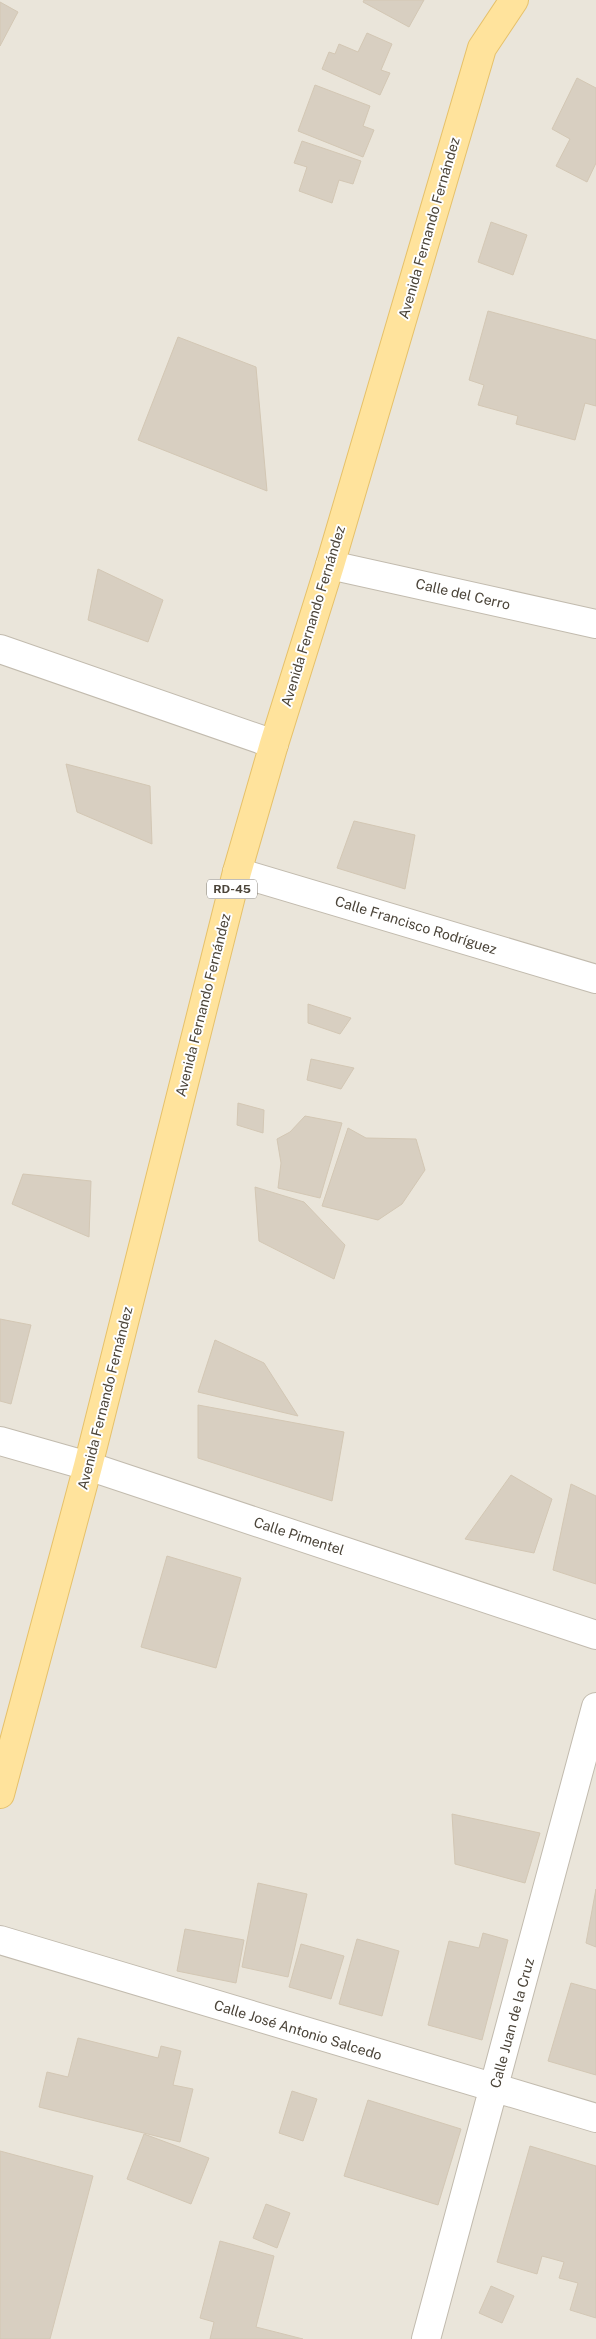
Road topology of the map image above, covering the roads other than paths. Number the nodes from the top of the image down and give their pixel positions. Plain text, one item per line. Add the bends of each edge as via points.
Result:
1 (514, 0) edge
2 (330, 565) junction
3 (596, 624) edge
4 (0, 649) edge
5 (274, 744) junction
6 (237, 872) junction
7 (596, 979) edge
8 (0, 1440) edge
9 (88, 1466) junction
10 (596, 1635) edge
11 (596, 1707) edge
12 (0, 1794) edge
13 (0, 1940) edge
14 (494, 2089) junction
15 (596, 2118) edge
16 (426, 2339) edge

1 - 2 main road, Avenida Fernando Fernández / RD-45 via 482,48
2 - 3 street, Calle del Cerro
2 - 5 main road, Avenida Fernando Fernández / RD-45
4 - 5 street
5 - 6 main road, Avenida Fernando Fernández / RD-45
6 - 7 street, Calle Francisco Rodríguez
6 - 9 main road, Avenida Fernando Fernández / RD-45
8 - 9 street, Calle Pimentel
9 - 10 street, Calle Pimentel
9 - 12 main road, Avenida Fernando Fernández / RD-45
11 - 14 street, Calle Juan de la Cruz
13 - 14 street, Calle José Antonio Salcedo
14 - 15 street, Calle José Antonio Salcedo
14 - 16 street, Calle Juan de la Cruz

